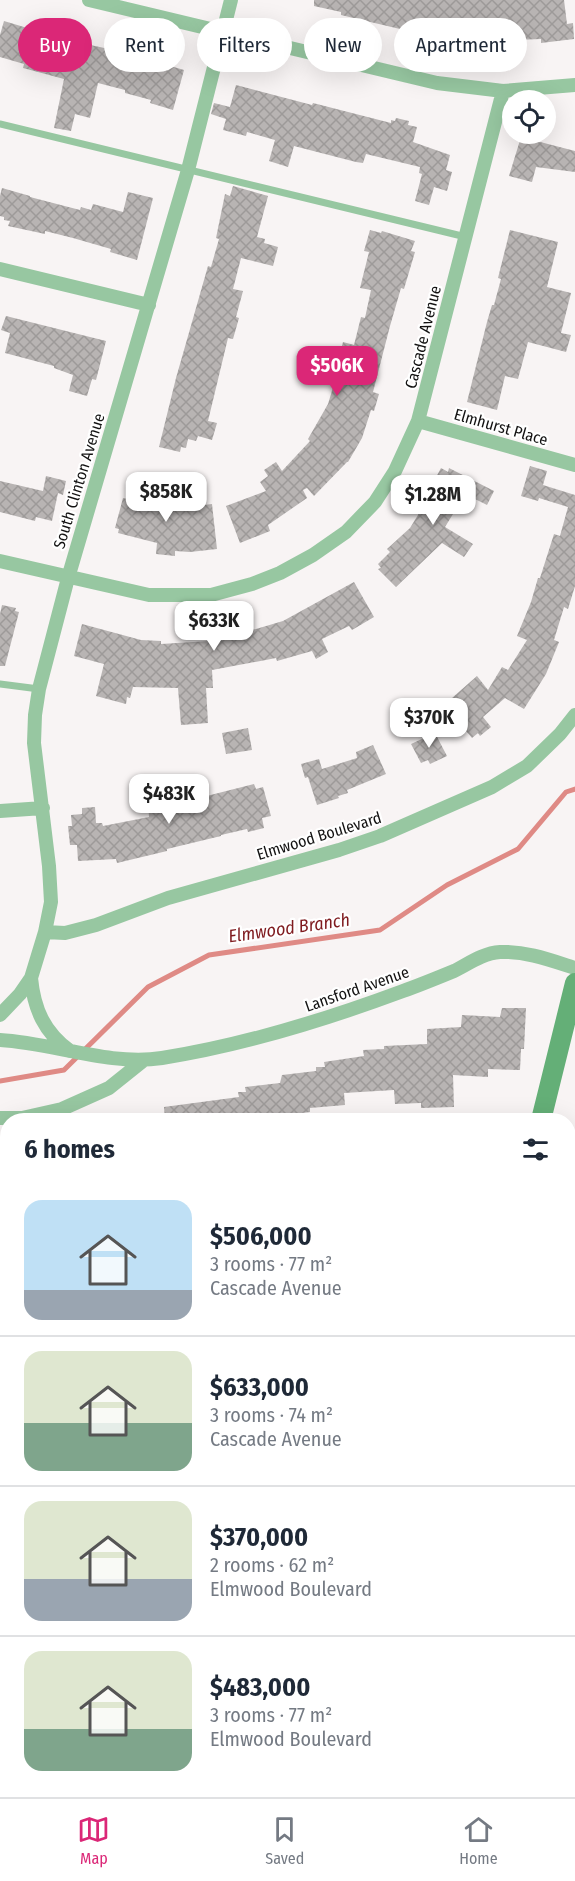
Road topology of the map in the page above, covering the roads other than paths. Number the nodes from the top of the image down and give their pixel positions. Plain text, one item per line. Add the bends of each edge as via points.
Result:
1 (89, 0) edge
2 (231, 0) edge
3 (227, 18) edge
4 (197, 26) edge
5 (292, 49) edge
6 (214, 72) edge
7 (575, 85) edge
8 (515, 90) edge
9 (502, 91) edge
10 (502, 95) edge
11 (0, 124) edge
12 (188, 170) junction
13 (466, 237) junction
14 (0, 269) edge
15 (148, 305) junction
16 (418, 421) junction
17 (575, 465) edge
18 (0, 561) edge
19 (68, 578) junction
20 (0, 684) edge
21 (39, 689) junction
22 (575, 715) edge
23 (43, 808) junction
24 (0, 811) edge
25 (45, 932) junction
26 (575, 968) edge
27 (31, 978) junction
28 (575, 983) edge
29 (0, 1015) edge
30 (0, 1040) edge
31 (72, 1052) junction
32 (144, 1060) junction
33 (44, 1113) edge
34 (543, 1113) edge

1 - 4 street
2 - 3 street, South Clinton Avenue
5 - 9 street via 436,82
6 - 12 street, South Clinton Avenue
7 - 8 street
10 - 13 street, Cascade Avenue
11 - 12 lane
12 - 13 lane
12 - 15 street, South Clinton Avenue
13 - 16 street, Cascade Avenue
14 - 15 street
15 - 19 street, South Clinton Avenue
16 - 17 street, Elmhurst Place
16 - 19 street, Cascade Avenue via 395,471 375,502 346,532 280,573 211,595 149,596
18 - 19 street, Cascade Avenue
19 - 21 street, South Clinton Avenue
20 - 21 lane
21 - 23 street, South Clinton Avenue via 34,743
22 - 25 street, Elmwood Boulevard via 527,766 492,788 391,831 339,850 168,898 96,925 65,933
23 - 24 street
23 - 25 street, South Clinton Avenue via 51,902
25 - 27 street, South Clinton Avenue
26 - 32 street, Lansford Avenue via 526,953 497,952 345,1013 268,1035
27 - 29 street
27 - 31 street via 44,1026
28 - 34 street
30 - 31 street
31 - 32 street, Lansford Avenue
32 - 33 street via 109,1088

